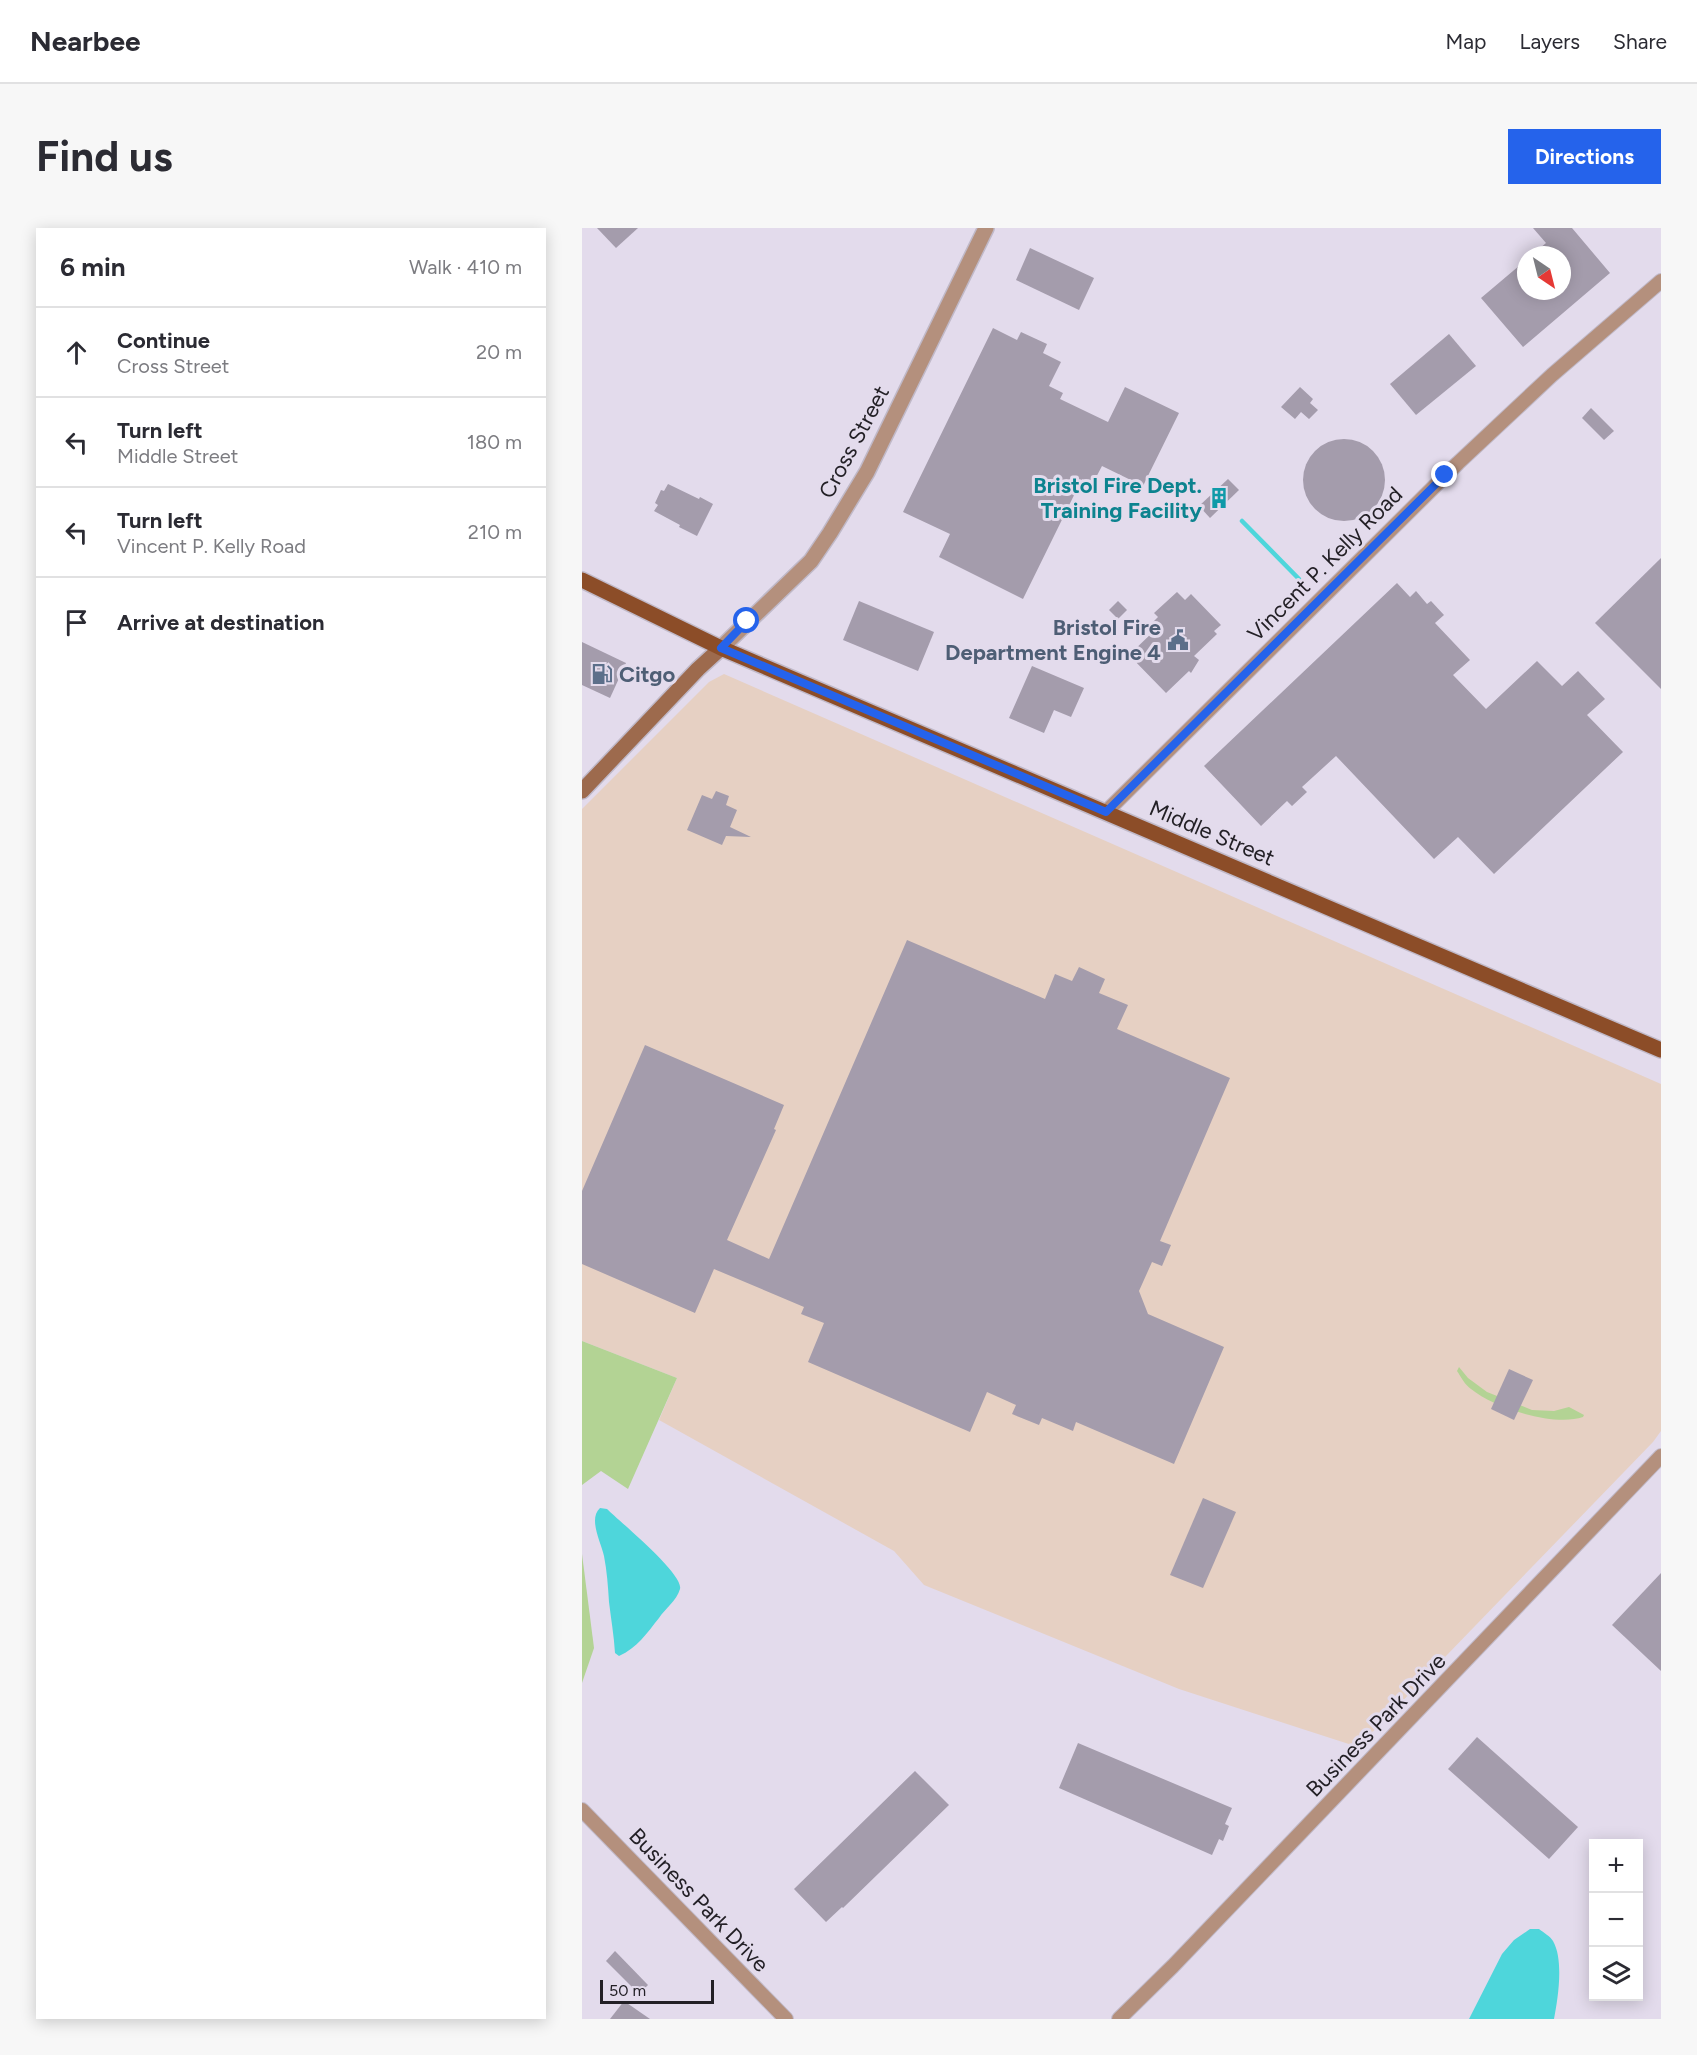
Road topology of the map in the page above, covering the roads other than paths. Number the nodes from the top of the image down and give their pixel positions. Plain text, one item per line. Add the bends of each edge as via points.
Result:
1 (986, 228) edge
2 (1661, 281) edge
3 (582, 580) edge
4 (721, 648) junction
5 (582, 791) edge
6 (1106, 812) junction
7 (1661, 1050) edge
8 (1661, 1456) edge
9 (582, 1810) edge
10 (786, 2019) edge
11 (1119, 2019) edge

1 - 4 street, Cross Street via 867,472 830,533 811,561
2 - 6 street, Vincent P. Kelly Road via 1458,463
3 - 4 main road, Middle Street
4 - 5 main road
4 - 6 main road, Middle Street
6 - 7 main road, Middle Street
8 - 11 street, Business Park Drive
9 - 10 street, Business Park Drive

